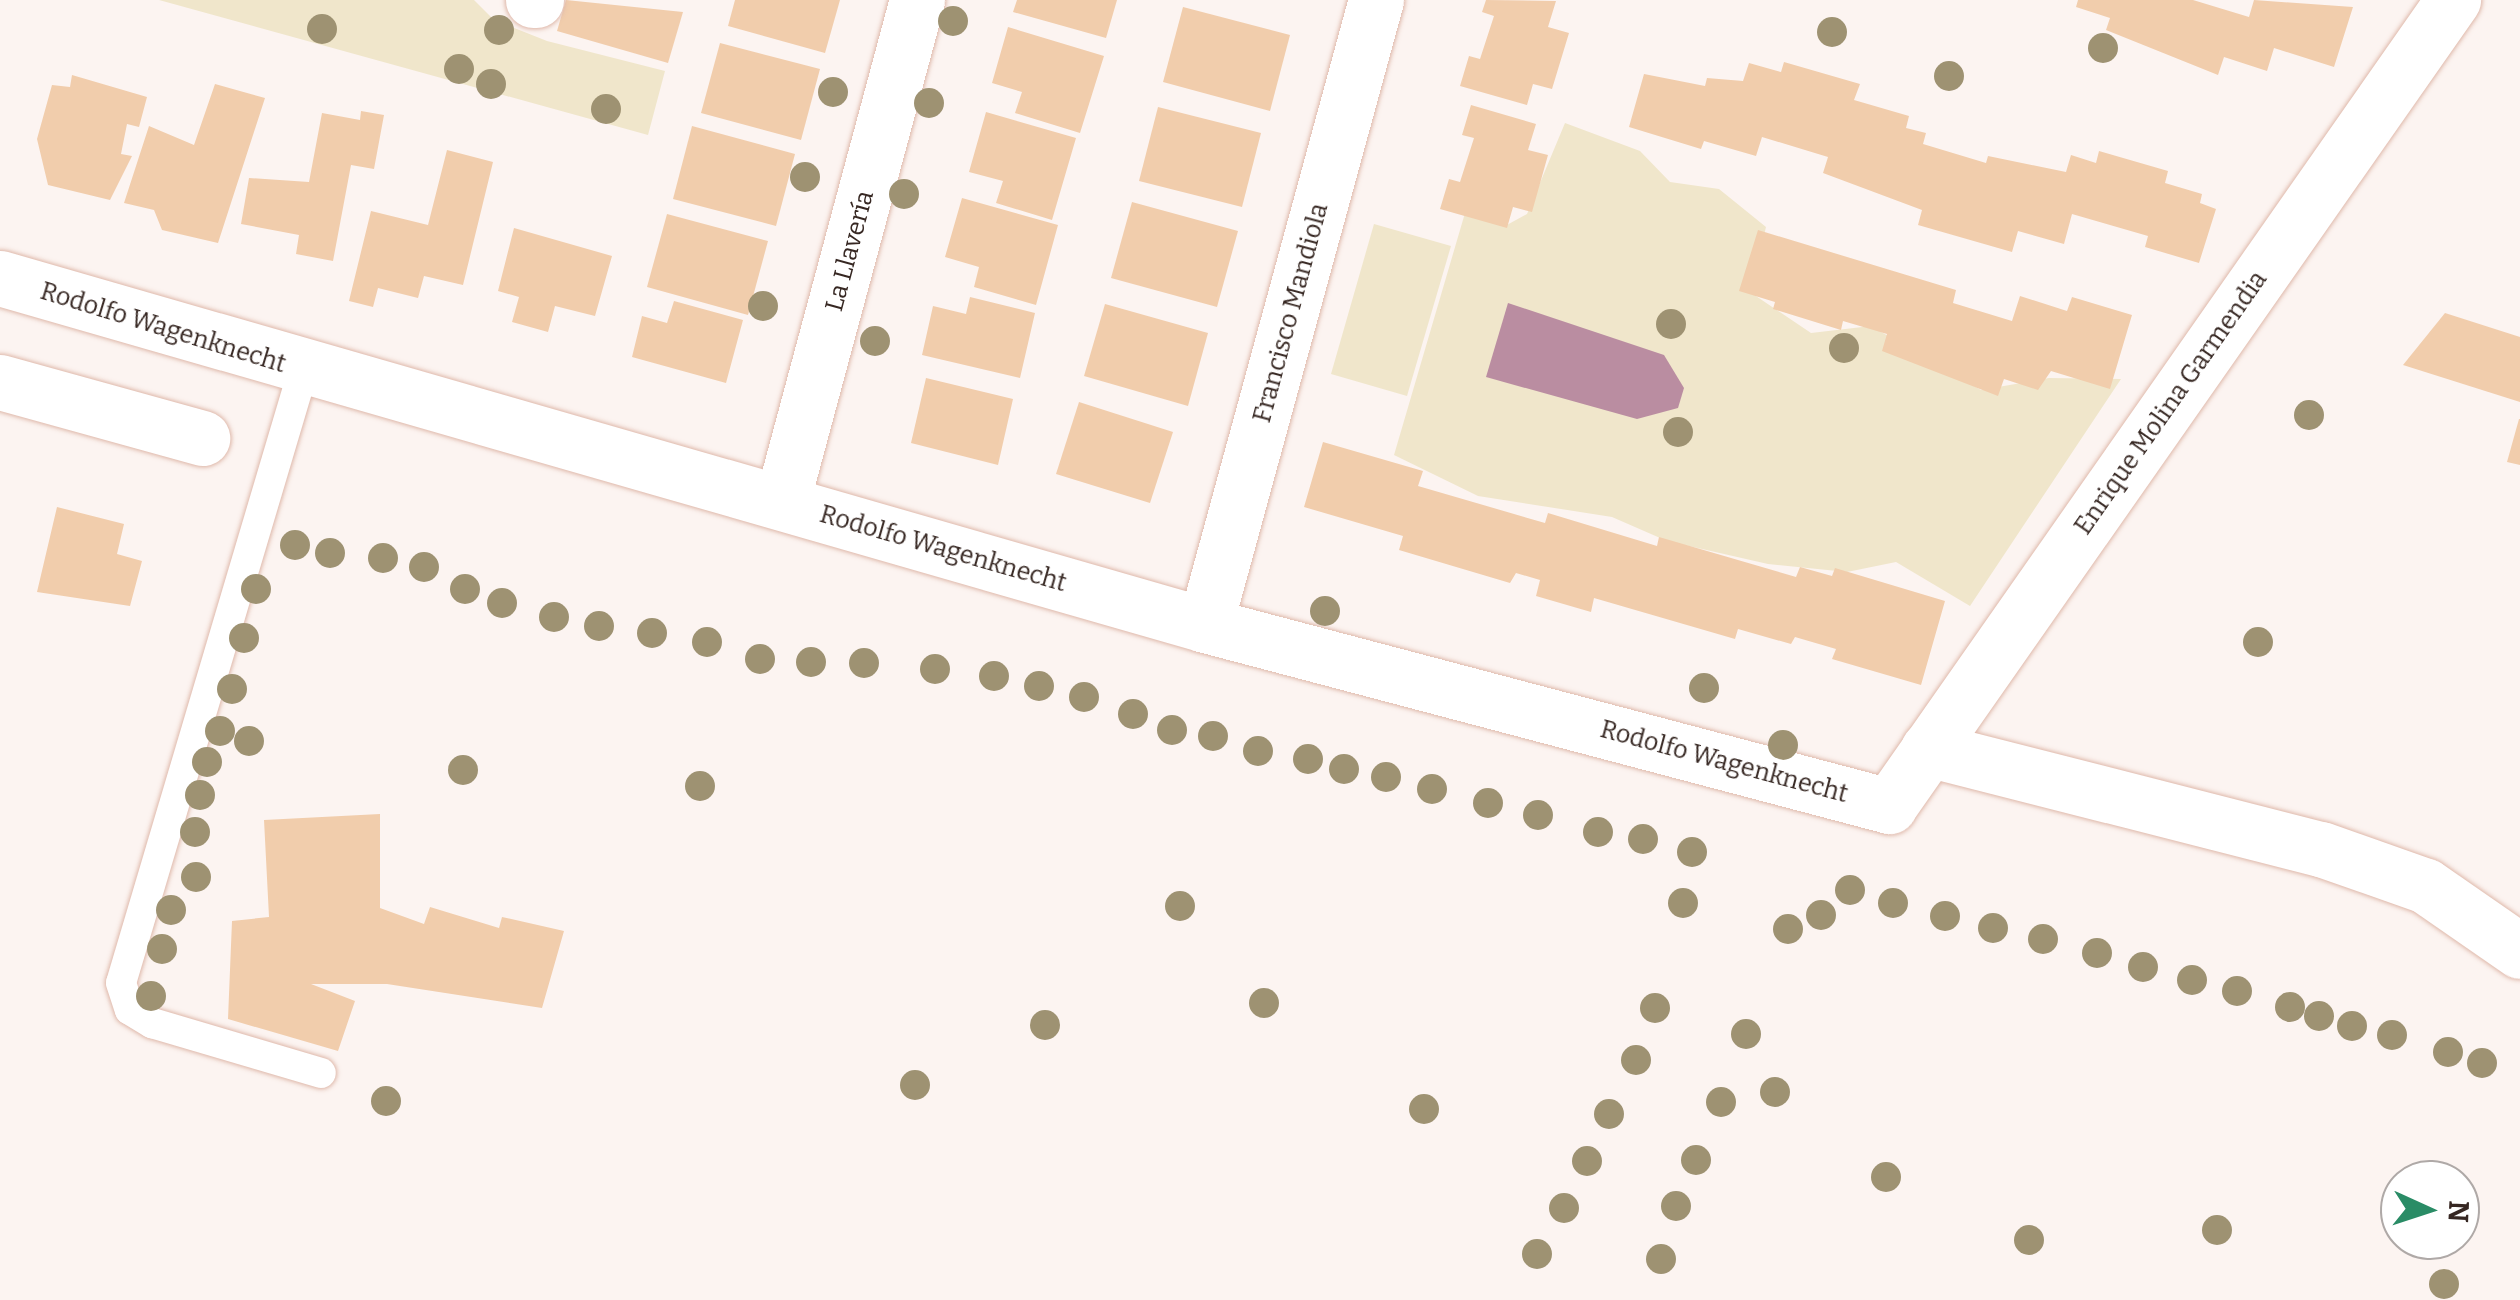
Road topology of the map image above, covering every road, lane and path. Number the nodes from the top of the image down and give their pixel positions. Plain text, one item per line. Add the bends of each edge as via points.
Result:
1 (918, 0) edge
2 (1376, 0) edge
3 (2452, 0) edge
4 (0, 278) edge
5 (303, 371) junction
6 (0, 384) edge
7 (202, 438) dead end
8 (782, 502) junction
9 (1205, 626) junction
10 (1928, 748) junction
11 (1889, 806) joint
12 (2520, 952) edge
13 (322, 1073) dead end

1 - 8 street, La Llavería
2 - 9 street, Francisco Mandiola
3 - 10 street, Enrique Molina Garmendia
4 - 5 street, Rodolfo Wagenknecht
5 - 8 street, Rodolfo Wagenknecht
5 - 13 lane via 121,983 130,1010 152,1022
6 - 7 street
8 - 9 street, Rodolfo Wagenknecht
9 - 11 street, Rodolfo Wagenknecht
10 - 11 street, Enrique Molina Garmendia
10 - 12 street via 2338,855 2426,886

